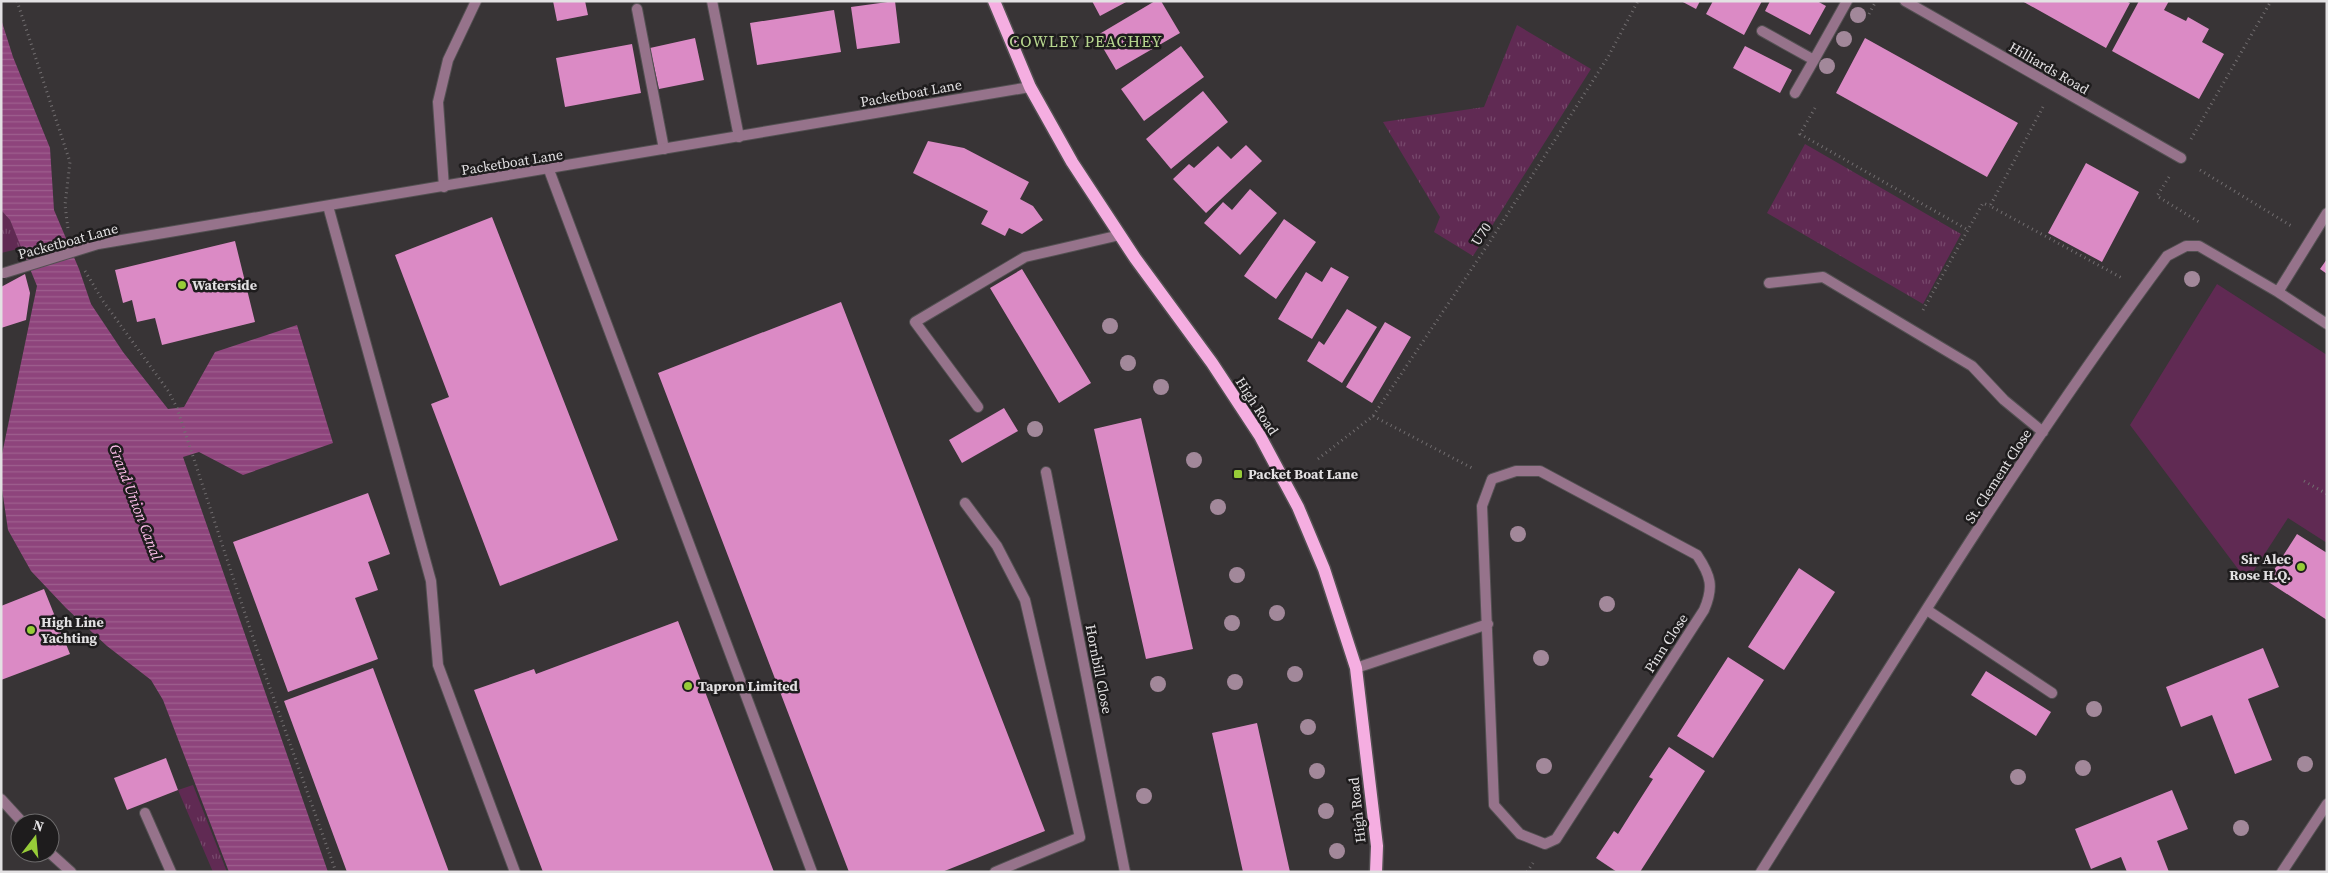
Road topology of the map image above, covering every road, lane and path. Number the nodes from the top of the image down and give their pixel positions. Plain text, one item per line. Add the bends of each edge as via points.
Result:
1 (17, 1) edge
2 (476, 1) edge
3 (712, 1) edge
4 (994, 1) edge
5 (1638, 1) edge
6 (1847, 1) edge
7 (1876, 1) edge
8 (1905, 1) edge
9 (2271, 1) edge
10 (637, 9) dead end
11 (1867, 18) dead end
12 (1762, 32) dead end
13 (1814, 60) junction
14 (1030, 86) junction
15 (2054, 86) junction
16 (1796, 93) dead end
17 (1819, 101) dead end
18 (739, 137) junction
19 (664, 149) junction
20 (2181, 158) junction
21 (549, 170) junction
22 (444, 187) junction
23 (328, 206) junction
24 (1990, 206) junction
25 (2327, 212) edge
26 (1968, 230) junction
27 (1120, 234) junction
28 (2311, 237) junction
29 (70, 238) dead end
30 (2207, 249) junction
31 (84, 268) dead end
32 (3, 274) edge
33 (1769, 283) dead end
34 (2143, 289) junction
35 (2278, 292) junction
36 (2327, 324) edge
37 (1911, 330) junction
38 (978, 407) dead end
39 (1373, 416) junction
40 (2043, 432) junction
41 (1318, 459) dead end
42 (1046, 472) dead end
43 (1492, 479) junction
44 (2304, 481) dead end
45 (2327, 494) edge
46 (965, 503) dead end
47 (1926, 610) junction
48 (1488, 624) junction
49 (1356, 668) junction
50 (2052, 693) dead end
51 (1, 799) edge
52 (2327, 804) edge
53 (14, 813) edge
54 (145, 813) dead end
55 (60, 862) edge
56 (72, 872) edge
57 (171, 872) edge
58 (336, 872) edge
59 (515, 872) edge
60 (812, 872) edge
61 (994, 872) edge
62 (1125, 872) edge
63 (1376, 872) edge
64 (1761, 872) edge
65 (2282, 872) edge

1 - 29 path via 70,162 65,205
2 - 22 street via 448,60 438,102
3 - 18 street
4 - 14 main road, High Road
5 - 39 path, U70 via 1598,73
6 - 13 street
7 - 11 path
8 - 15 street, Hilliards Road
9 - 20 path
10 - 19 street
12 - 13 street
13 - 16 street
14 - 18 street, Packetboat Lane
14 - 27 main road, High Road via 1072,162
15 - 20 street, Hilliards Road
15 - 24 path
17 - 26 path via 1800,134
18 - 19 street, Packetboat Lane
19 - 21 street, Packetboat Lane
20 - 28 path
20 - 30 path via 2157,196 2202,224
21 - 22 street, Packetboat Lane
21 - 60 street
22 - 23 street, Packetboat Lane
23 - 32 street, Packetboat Lane, bridge via 98,244
23 - 59 street via 431,580 438,664
24 - 26 path via 1983,203
24 - 34 path
25 - 28 street
26 - 37 path
27 - 38 street via 1025,257 915,322
27 - 49 main road, High Road via 1212,363 1276,465 1298,506 1324,569
28 - 35 street
30 - 34 street, St. Clement Close via 2192,245 2174,251
30 - 35 street, St. Clement Close
31 - 58 path via 103,301 169,392
33 - 37 street via 1823,277
34 - 40 street, St. Clement Close
35 - 36 street, St. Clement Close
37 - 40 street via 1972,366 2004,400
39 - 41 path, U70
39 - 43 path
40 - 47 street, St. Clement Close
42 - 62 street, Hornbill Close
43 - 48 street, Pinn Close via 1482,506
43 - 48 street, Pinn Close via 1516,471 1540,471 1697,555 1708,571 1711,593 1704,610 1556,839 1546,844 1520,834 1494,805
44 - 45 path
46 - 61 street via 998,546 1025,600 1080,837
47 - 50 street
47 - 64 street, St. Clement Close
48 - 49 street
49 - 63 main road, High Road via 1377,846
51 - 53 street
52 - 65 street
54 - 57 street
55 - 56 street

